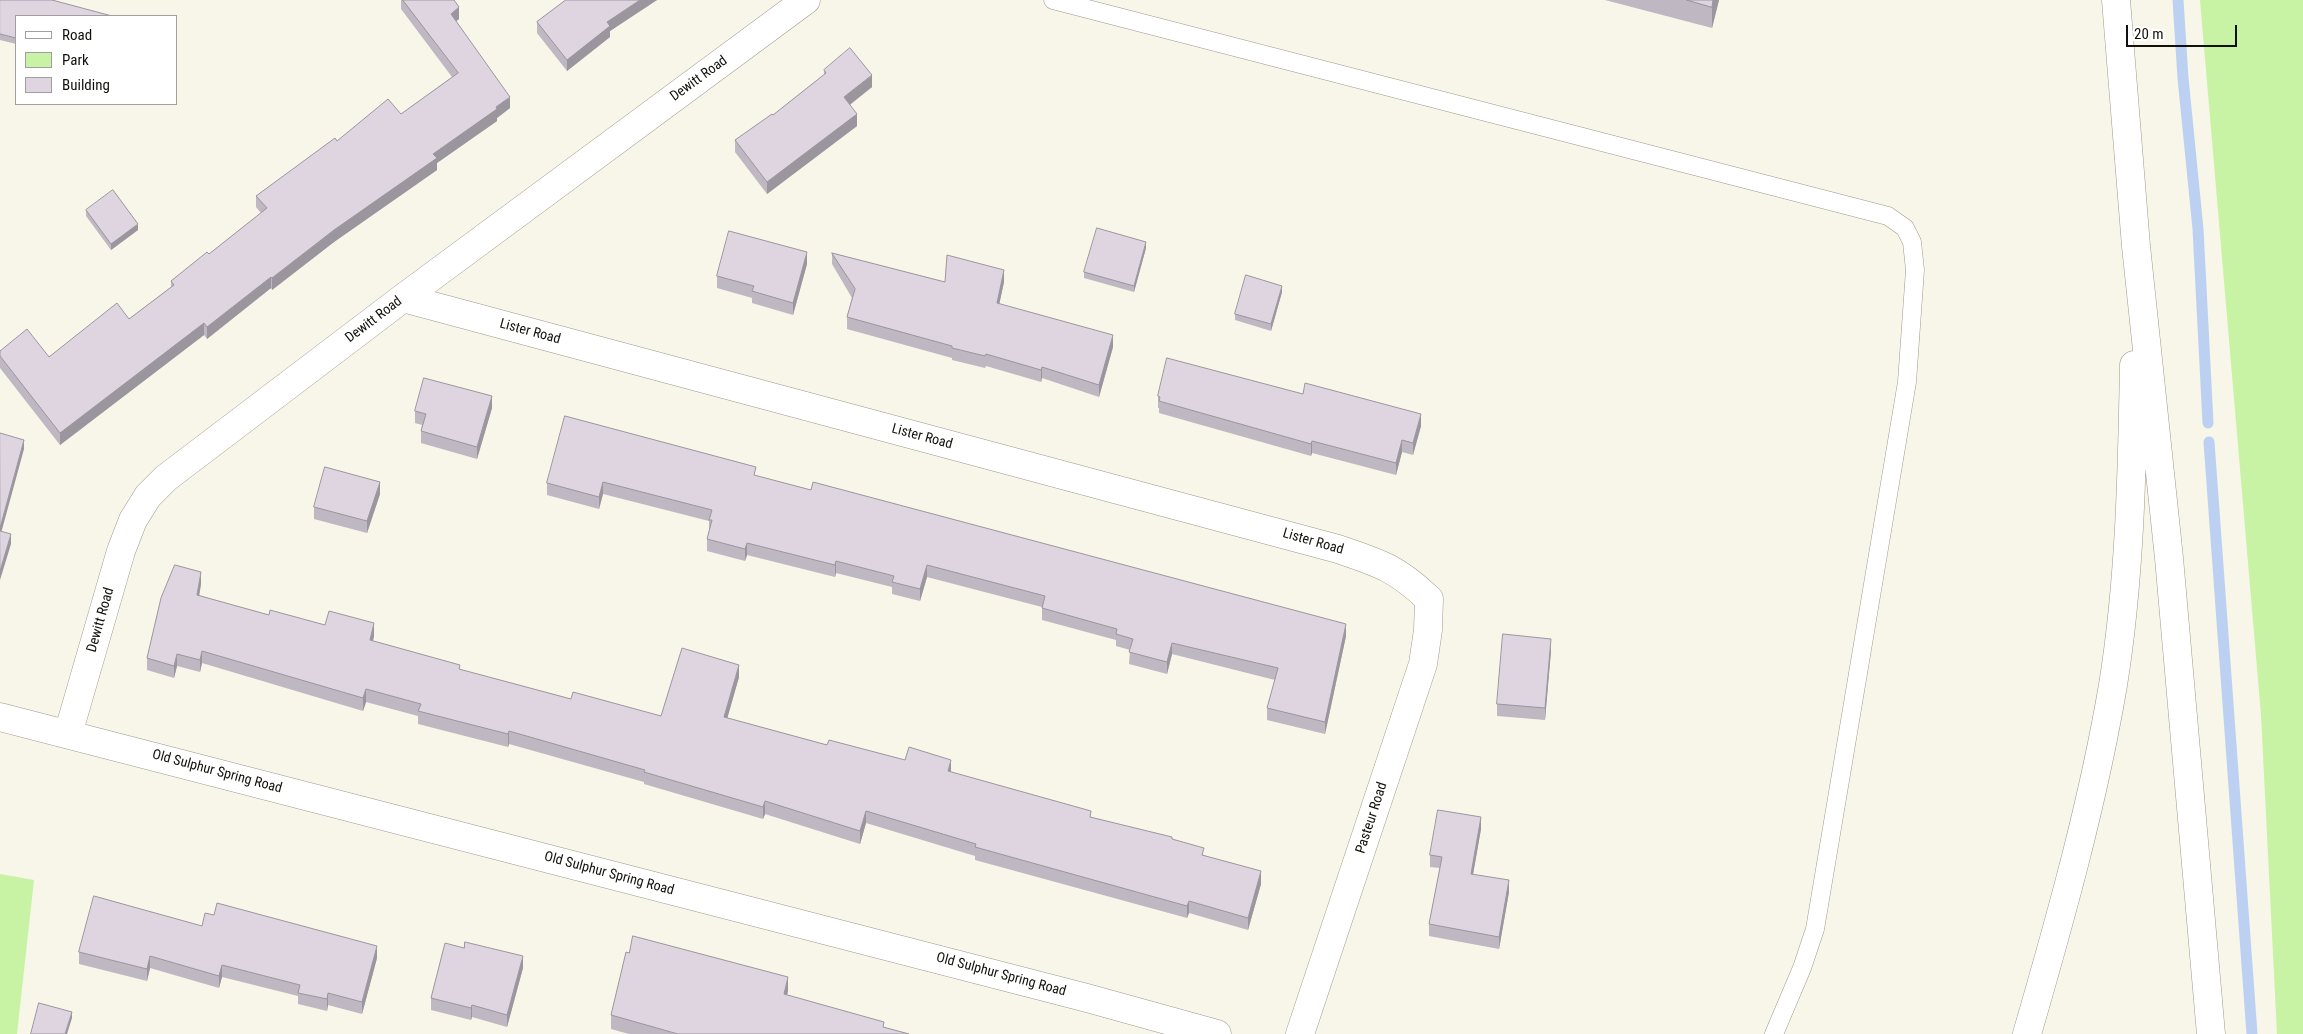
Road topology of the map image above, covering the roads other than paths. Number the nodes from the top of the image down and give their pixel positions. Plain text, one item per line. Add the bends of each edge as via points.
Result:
1 (806, 0) edge
2 (1053, 0) edge
3 (2116, 0) edge
4 (2136, 246) junction
5 (403, 298) junction
6 (1429, 599) joint
7 (0, 716) edge
8 (68, 734) junction
9 (2081, 833) junction
10 (1217, 1034) edge
11 (1300, 1034) edge
12 (1774, 1034) edge
13 (2007, 1034) edge
14 (2027, 1034) edge
15 (2211, 1034) edge

1 - 5 main road, Dewitt Road
2 - 12 lane via 1888,216 1905,228 1912,242 1915,270 1907,382 1815,929
3 - 4 main road
4 - 9 main road via 2133,404 2122,618 2113,686
4 - 15 main road via 2169,558
5 - 6 main road, Lister Road via 1338,548 1384,564 1408,579
5 - 8 main road, Dewitt Road via 166,478 148,496 133,520 121,551
6 - 11 main road, Pasteur Road via 1423,664
7 - 8 main road, Old Sulphur Spring Road
8 - 10 main road, Old Sulphur Spring Road
9 - 13 main road
9 - 14 main road

